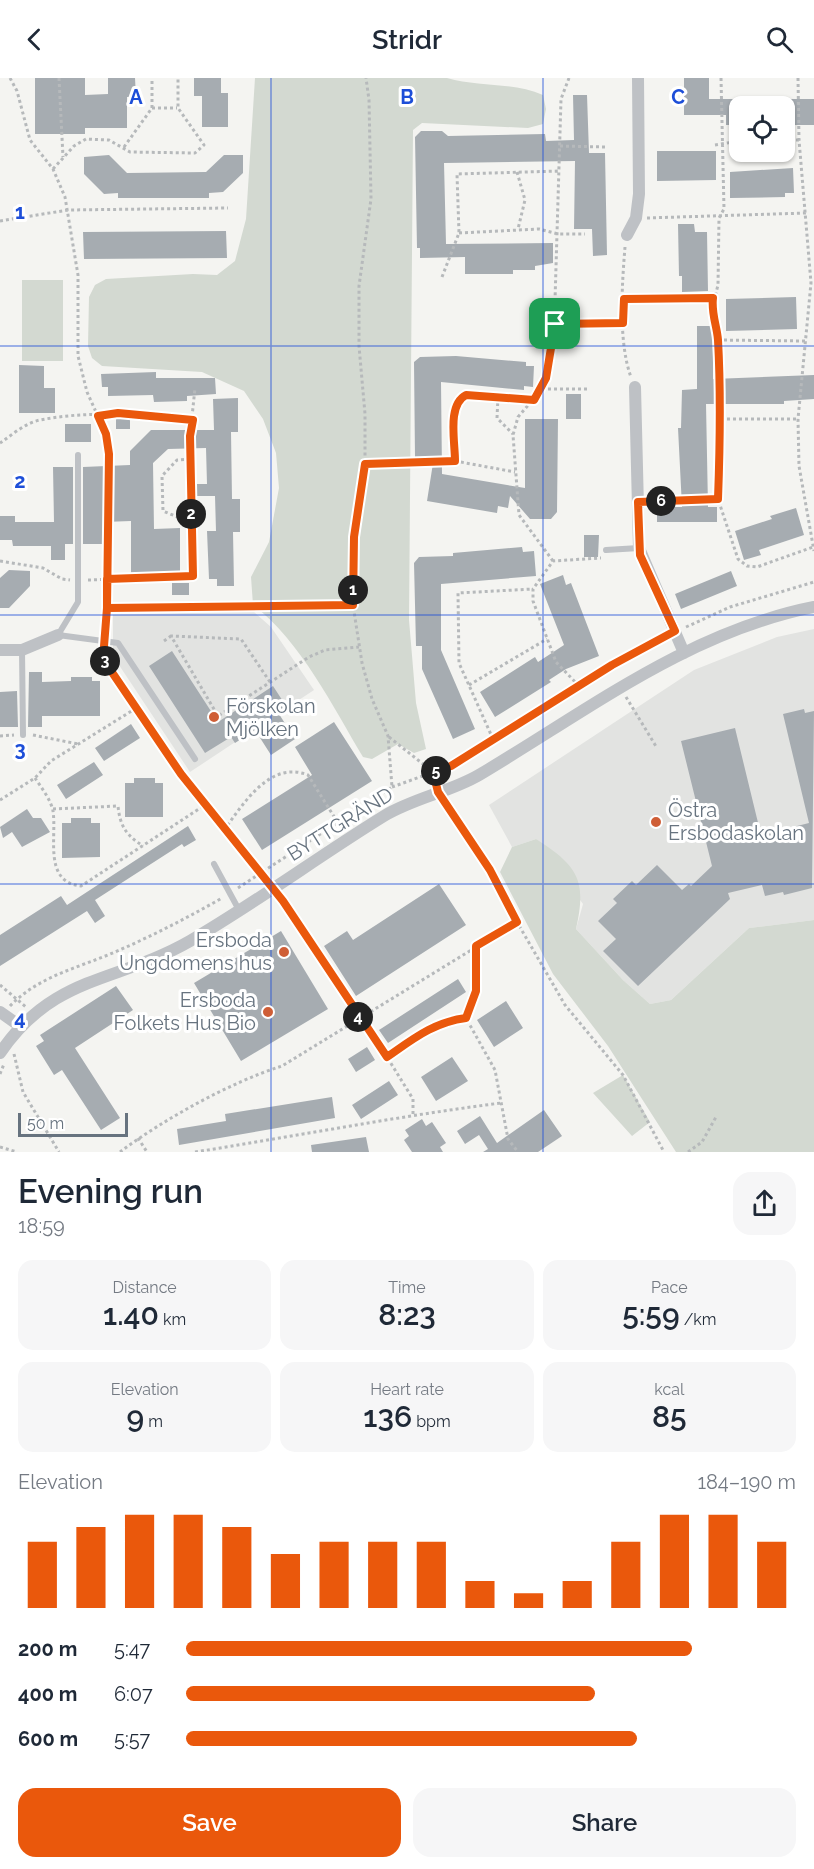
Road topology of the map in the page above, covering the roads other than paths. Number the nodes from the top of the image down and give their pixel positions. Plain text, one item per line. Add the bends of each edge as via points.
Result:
1 (638, 78) edge
2 (627, 235) road end
3 (635, 387) road end
4 (78, 455) dead end
5 (639, 548) junction
6 (606, 550) dead end
7 (814, 607) edge
8 (58, 634) junction
9 (0, 650) edge
10 (22, 650) junction
11 (684, 653) junction
12 (23, 735) road end
13 (195, 759) dead end
14 (214, 864) dead end
15 (239, 910) junction
16 (2, 1014) edge
17 (20, 1026) junction
18 (6, 1052) edge

1 - 2 street via 639,194 636,218
3 - 5 street
4 - 8 lane via 78,602
5 - 6 lane
5 - 11 street
7 - 11 street, BYTTGRÄND via 732,632
8 - 10 street
8 - 13 lane via 118,643
9 - 10 street
10 - 12 lane
11 - 15 street, BYTTGRÄND via 619,686 476,777 441,796 386,815
14 - 15 lane
15 - 17 street, BYTTGRÄND via 188,942 61,994
16 - 17 street
17 - 18 street, BYTTGRÄND

